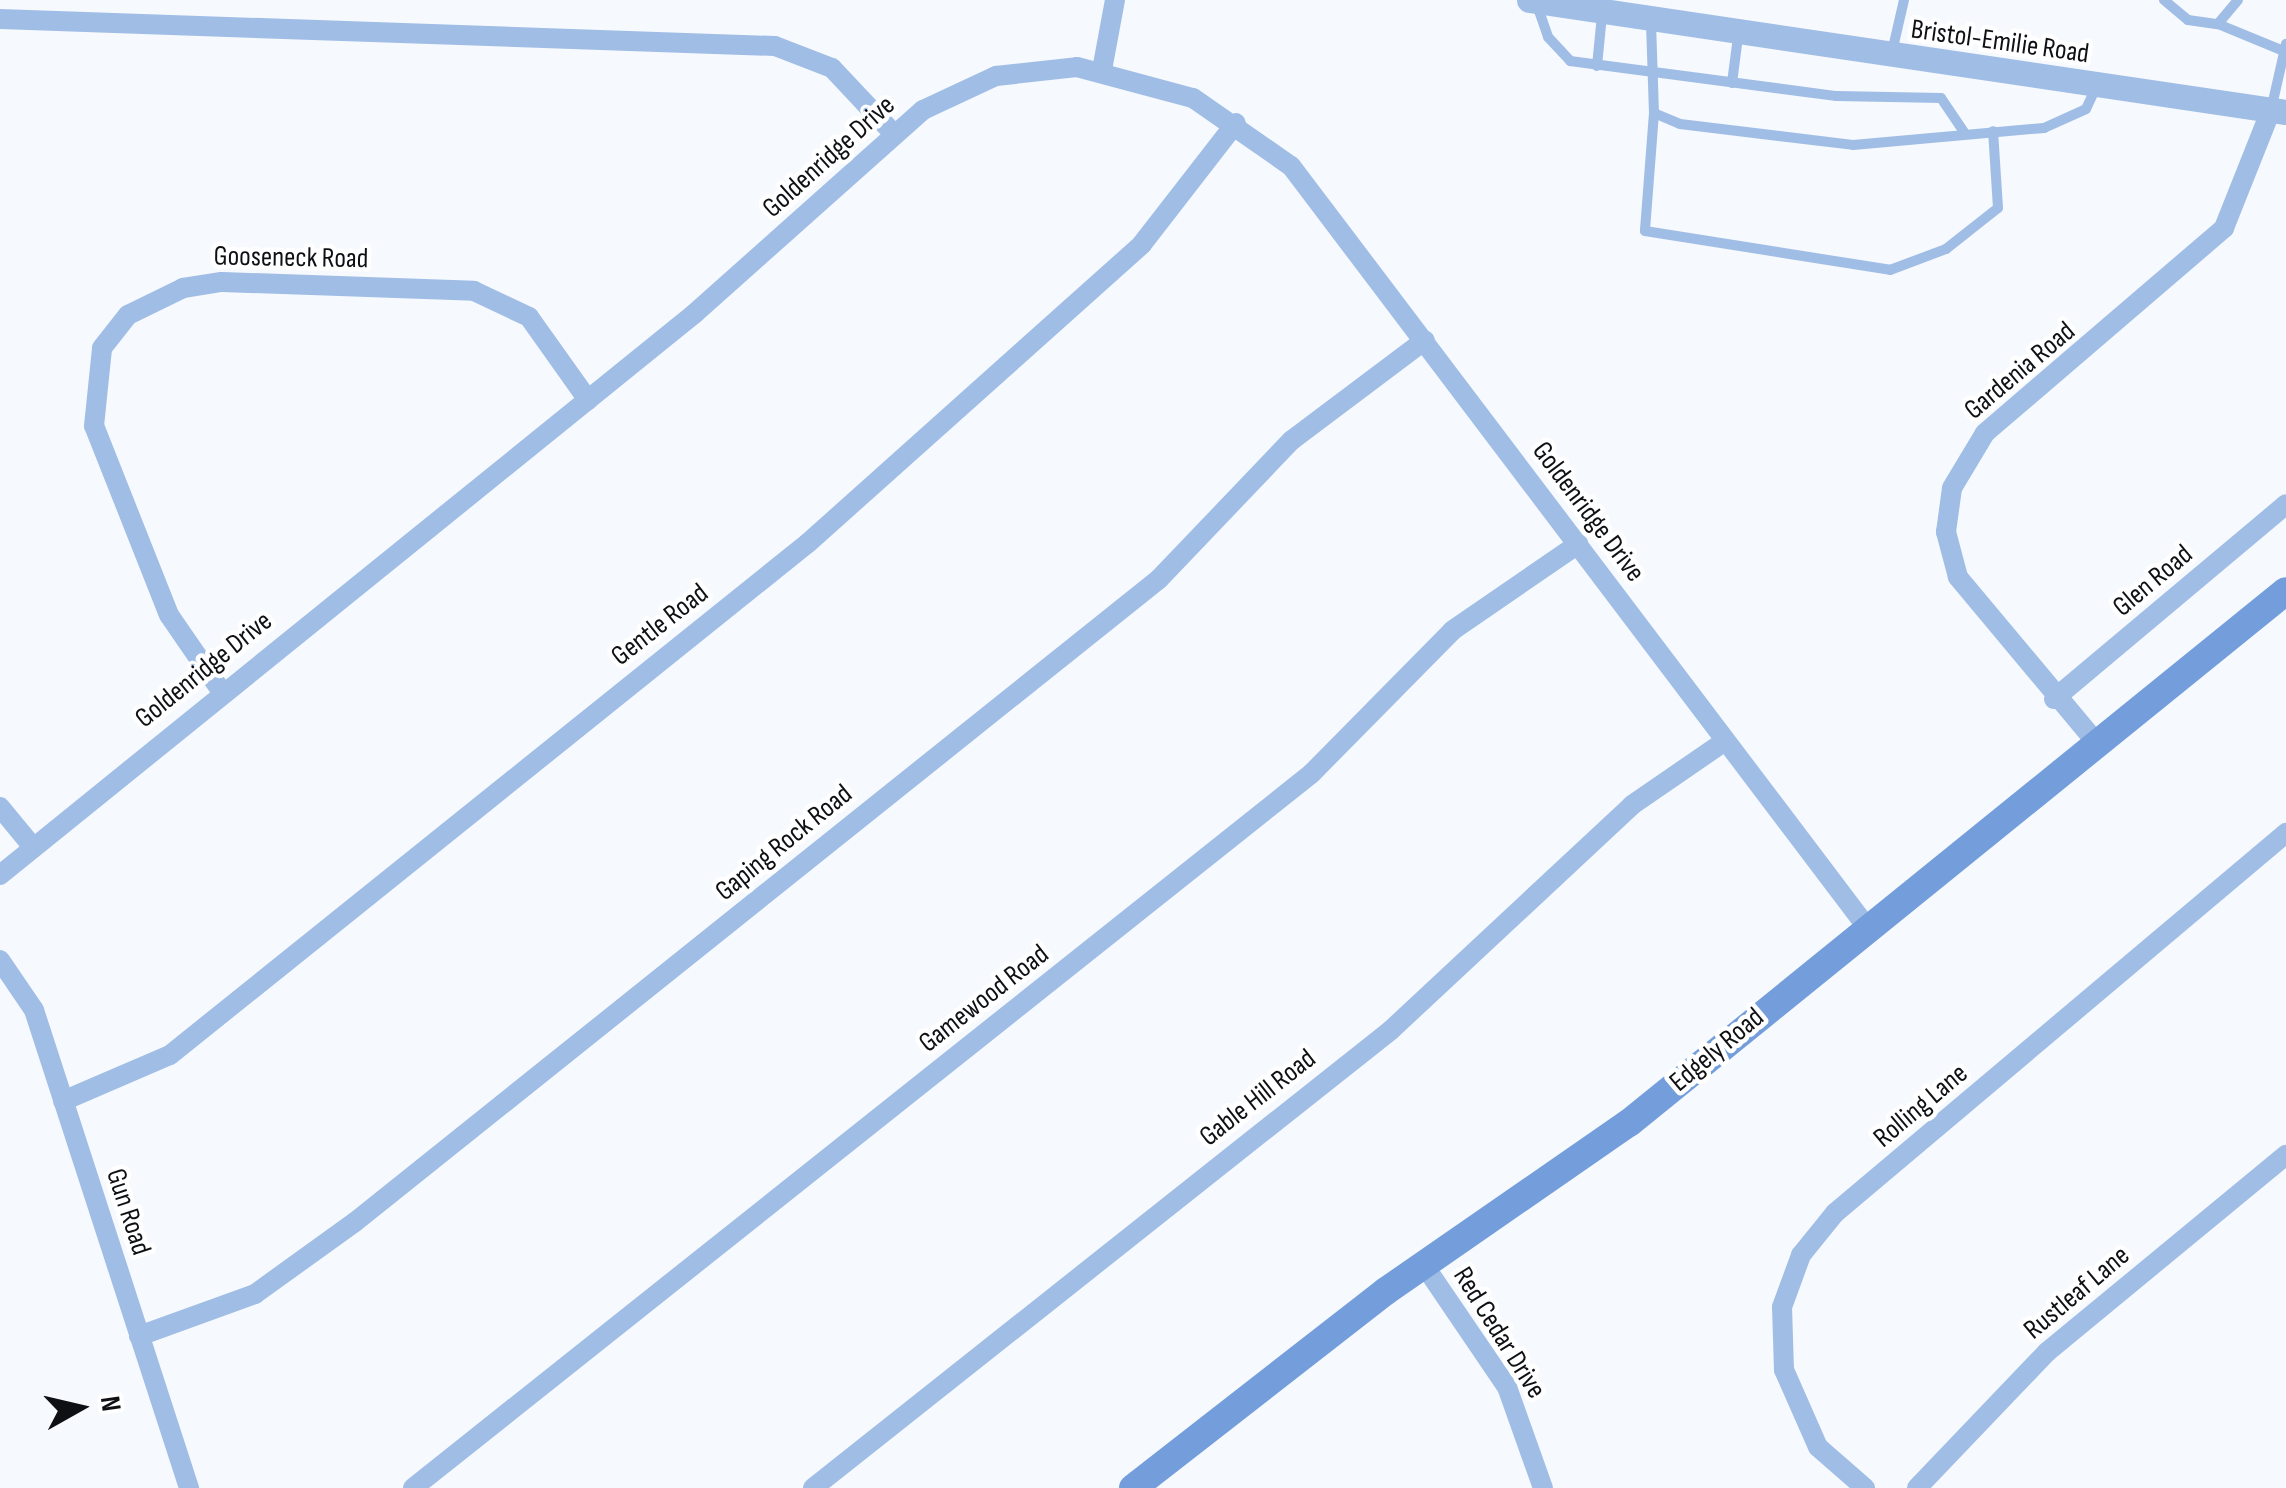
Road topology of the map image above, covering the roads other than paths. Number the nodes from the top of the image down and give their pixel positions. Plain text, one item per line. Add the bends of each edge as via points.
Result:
1 (1115, 0) edge
2 (1904, 0) edge
3 (2164, 0) edge
4 (2238, 0) edge
5 (1533, 1) edge
6 (1602, 15) junction
7 (0, 19) edge
8 (1652, 24) junction
9 (2218, 24) junction
10 (1738, 37) junction
11 (2284, 47) edge
12 (1890, 58) junction
13 (1597, 66) junction
14 (1102, 70) junction
15 (1648, 71) junction
16 (1732, 83) junction
17 (2097, 86) junction
18 (2278, 110) edge
19 (1654, 114) junction
20 (1236, 124) junction
21 (1994, 131) junction
22 (1964, 132) junction
23 (893, 133) junction
24 (1425, 340) junction
25 (588, 400) junction
26 (2286, 504) edge
27 (1578, 544) junction
28 (2286, 591) edge
29 (222, 692) junction
30 (2054, 699) junction
31 (1726, 740) junction
32 (2095, 741) junction
33 (0, 807) edge
34 (2286, 834) edge
35 (32, 846) junction
36 (0, 876) edge
37 (1866, 926) junction
38 (0, 960) edge
39 (63, 1101) junction
40 (2286, 1155) edge
41 (1424, 1265) junction
42 (139, 1336) junction
43 (189, 1488) edge
44 (412, 1488) edge
45 (812, 1488) edge
46 (1133, 1488) edge
47 (1543, 1488) edge
48 (1865, 1488) edge
49 (1917, 1488) edge

1 - 14 street
2 - 12 lane
3 - 9 lane via 2188,20
4 - 9 lane
5 - 6 street, Bristol-Emilie Road
5 - 13 lane via 1548,37 1570,60
6 - 8 street, Bristol-Emilie Road
6 - 13 lane
7 - 23 street via 774,46 832,68
8 - 10 street, Bristol-Emilie Road
8 - 15 lane
9 - 11 lane
10 - 12 street, Bristol-Emilie Road
10 - 16 lane
11 - 18 lane
12 - 17 street, Bristol-Emilie Road
13 - 15 lane
14 - 20 street, Goldenridge Drive via 1155,82
14 - 23 street, Goldenridge Drive via 996,76
15 - 16 lane
15 - 19 lane
16 - 22 lane via 1941,98
17 - 18 street, Bristol-Emilie Road
17 - 21 lane via 2086,109 2044,128
18 - 30 street, Gardenia Road via 2224,228 1985,433 1952,488 1946,532 1958,577
19 - 21 lane via 1646,231 1890,270 1946,249 1998,208
19 - 22 lane via 1853,145
20 - 24 street, Goldenridge Drive via 1329,210
20 - 39 street, Gentle Road via 1142,244 808,542 170,1055
21 - 22 lane
23 - 25 street, Goldenridge Drive
24 - 27 street, Goldenridge Drive
24 - 42 street, Gaping Rock Road via 1292,440 1144,592 355,1222 255,1294
25 - 29 street, Goldenridge Drive
25 - 29 street, Gooseneck Road via 529,317 474,291 222,282 183,288 128,315 102,348 94,426 169,615
26 - 30 street, Glen Road
27 - 31 street, Goldenridge Drive
27 - 44 street, Gamewood Road via 1453,630 1311,774
28 - 32 main road, Edgely Road
29 - 35 street, Goldenridge Drive
30 - 32 street, Gardenia Road
31 - 37 street, Goldenridge Drive
31 - 45 street, Gable Hill Road via 1617,818 1391,1030
32 - 37 main road, Edgely Road
33 - 35 street
34 - 48 street, Rolling Lane via 1836,1214 1800,1255 1782,1307 1784,1370 1818,1447
35 - 36 street, Goldenridge Drive
37 - 41 main road, Edgely Road via 1630,1122
38 - 39 street, Gun Road via 34,1010
39 - 42 street, Gun Road
40 - 49 street, Rustleaf Lane via 2048,1352
41 - 46 main road, Edgely Road
41 - 47 street, Red Cedar Drive via 1507,1387
42 - 43 street, Gun Road

